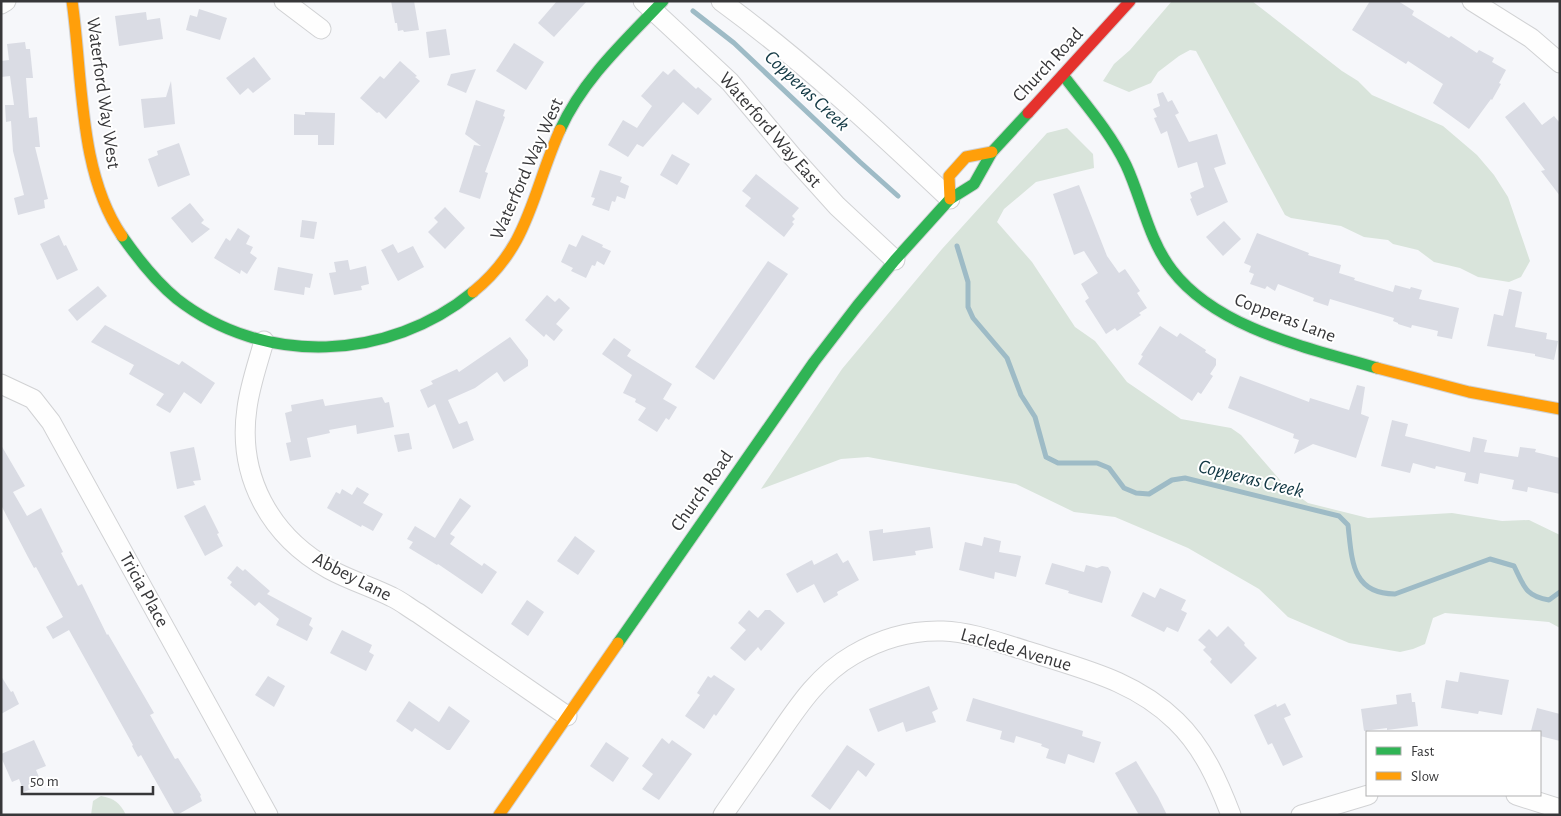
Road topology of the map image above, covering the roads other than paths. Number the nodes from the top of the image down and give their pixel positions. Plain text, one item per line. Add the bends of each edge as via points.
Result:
1 (6, 1) edge
2 (72, 1) edge
3 (284, 1) edge
4 (721, 1) edge
5 (1130, 1) edge
6 (1472, 1) edge
7 (1, 4) edge
8 (653, 5) edge
9 (321, 29) dead end
10 (1560, 63) edge
11 (1063, 75) junction
12 (992, 152) junction
13 (950, 199) junction
14 (895, 260) junction
15 (264, 341) junction
16 (1, 384) edge
17 (1560, 409) edge
18 (567, 716) junction
19 (1366, 796) edge
20 (1519, 796) edge
21 (1557, 811) edge
22 (268, 815) edge
23 (499, 815) edge
24 (723, 815) edge
25 (1231, 815) edge
26 (1301, 815) edge

1 - 7 street
2 - 15 street, Waterford Way West via 92,164 115,226 133,253 171,294 232,331
3 - 9 street
4 - 13 street via 808,68
5 - 11 street, Church Road
6 - 10 street via 1531,38
8 - 14 street, Waterford Way East via 730,82 837,206
8 - 15 street, Waterford Way West via 578,97 554,143 516,244 481,286 435,318 389,338 339,348 286,347
11 - 12 street, Church Road
11 - 17 street, Copperas Lane via 1118,151 1160,252 1172,270 1203,301 1249,326 1356,362 1447,386
12 - 13 street, Church Road via 974,184
12 - 13 street via 966,157 949,176
13 - 14 street, Church Road
14 - 18 street, Church Road via 814,362
15 - 18 street, Abbey Lane via 247,407 245,439 248,463 268,513 289,540 330,570 393,597
16 - 22 street, Tricia Place via 33,399 51,422
18 - 23 street, Church Road
19 - 26 street
20 - 21 street
24 - 25 street, Laclede Avenue via 807,694 837,664 887,639 943,631 985,638 1108,676 1137,691 1193,740 1220,786

